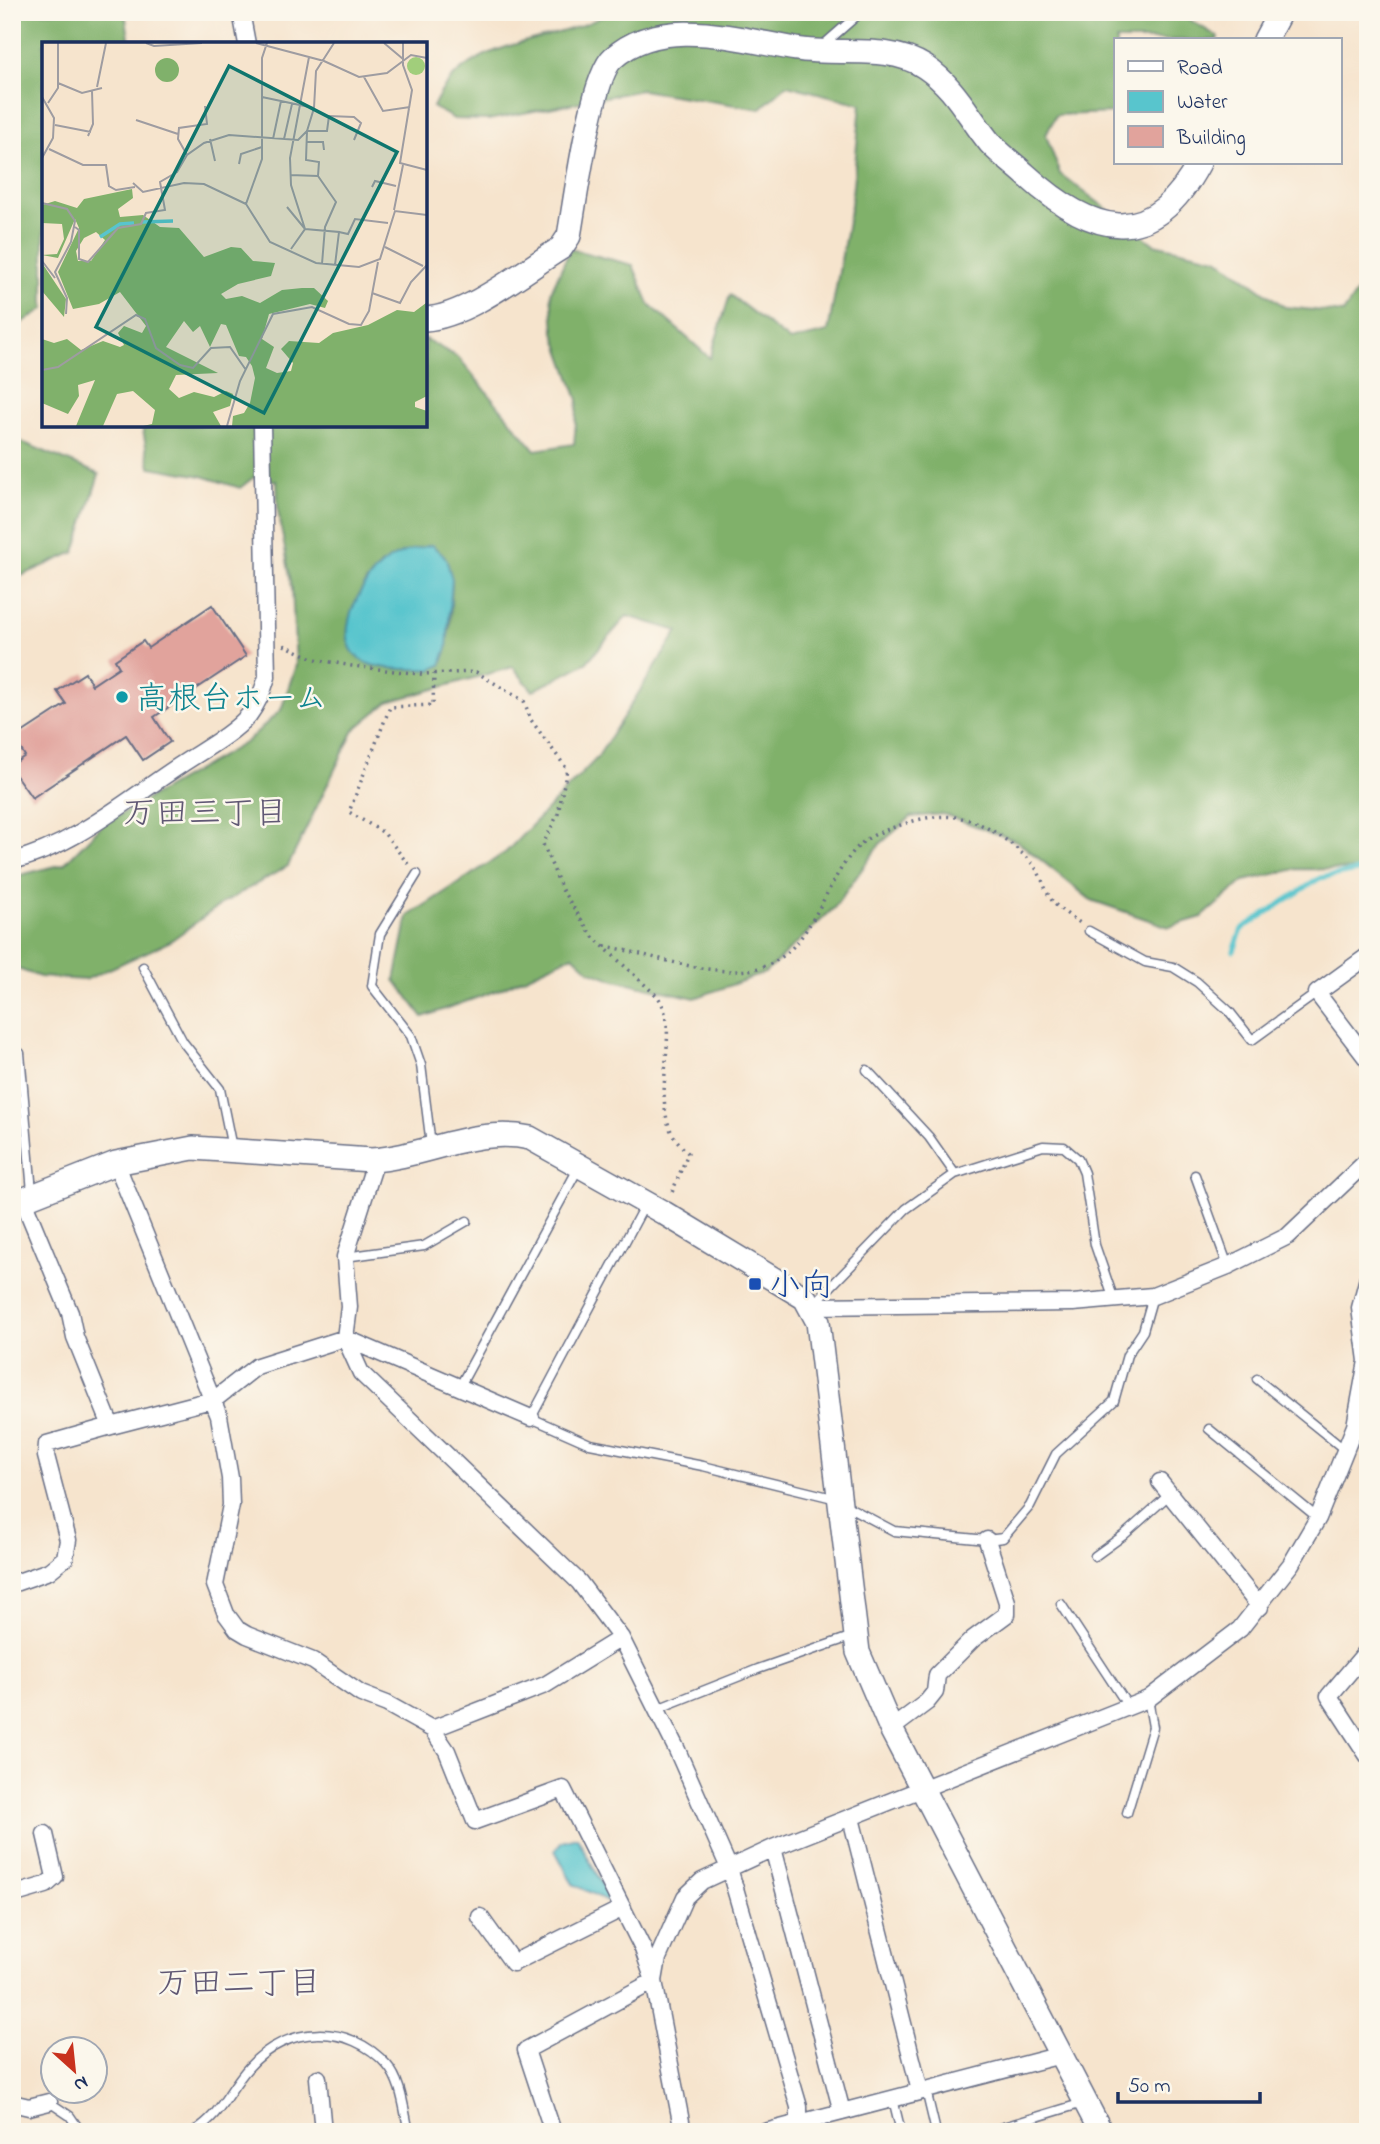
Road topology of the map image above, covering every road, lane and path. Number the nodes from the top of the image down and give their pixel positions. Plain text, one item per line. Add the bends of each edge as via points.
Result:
1 (240, 12) edge
2 (861, 12) edge
3 (1279, 12) edge
4 (1266, 38) edge
5 (247, 42) edge
6 (815, 52) junction
7 (1198, 164) edge
8 (427, 318) edge
9 (262, 427) edge
10 (282, 644) dead end
11 (434, 674) junction
12 (12, 861) edge
13 (416, 874) joint
14 (1090, 931) joint
15 (605, 946) junction
16 (1368, 956) edge
17 (144, 967) dead end
18 (1317, 993) junction
19 (12, 1054) edge
20 (1368, 1060) edge
21 (867, 1070) dead end
22 (232, 1148) junction
23 (431, 1150) junction
24 (371, 1160) junction
25 (1368, 1160) edge
26 (117, 1164) junction
27 (580, 1166) junction
28 (955, 1174) junction
29 (1195, 1175) dead end
30 (22, 1200) edge
31 (655, 1208) junction
32 (467, 1221) dead end
33 (345, 1257) junction
34 (1228, 1266) junction
35 (1368, 1278) edge
36 (1153, 1296) junction
37 (1114, 1300) junction
38 (812, 1306) junction
39 (345, 1338) junction
40 (1257, 1379) dead end
41 (460, 1386) junction
42 (215, 1399) junction
43 (531, 1418) junction
44 (111, 1426) junction
45 (1209, 1429) dead end
46 (1361, 1430) edge
47 (1345, 1450) junction
48 (1165, 1488) joint
49 (839, 1501) junction
50 (1318, 1518) junction
51 (987, 1540) junction
52 (1095, 1556) dead end
53 (12, 1584) edge
54 (1061, 1605) dead end
55 (1260, 1607) junction
56 (856, 1635) junction
57 (621, 1639) junction
58 (1368, 1650) edge
59 (1148, 1699) junction
60 (1128, 1706) junction
61 (657, 1709) junction
62 (432, 1729) junction
63 (891, 1729) junction
64 (1368, 1756) edge
65 (923, 1790) junction
66 (1127, 1813) dead end
67 (850, 1818) junction
68 (45, 1834) dead end
69 (773, 1849) junction
70 (729, 1868) junction
71 (12, 1895) edge
72 (623, 1908) junction
73 (480, 1917) dead end
74 (654, 1980) junction
75 (1061, 2055) junction
76 (318, 2078) dead end
77 (923, 2090) junction
78 (893, 2099) junction
79 (1086, 2102) junction
80 (12, 2103) edge
81 (38, 2105) edge
82 (55, 2106) edge
83 (842, 2112) junction
84 (800, 2127) edge
85 (81, 2132) edge
86 (193, 2132) edge
87 (323, 2132) edge
88 (409, 2132) edge
89 (553, 2132) edge
90 (683, 2132) edge
91 (765, 2132) edge
92 (901, 2132) edge
93 (936, 2132) edge
94 (987, 2132) edge
95 (1101, 2132) edge

1 - 5 street
2 - 6 lane
3 - 4 street
6 - 7 street via 896,55 922,65 944,80 991,143 1045,192 1085,218 1108,226 1140,223 1159,214 1177,200
6 - 8 street via 703,34 663,35 611,59 594,100 569,236 561,248 467,305 441,318
9 - 12 street via 267,677 262,695 247,718 68,839 38,855
10 - 11 path via 315,659
11 - 13 path via 433,705 390,706 349,812 384,833
11 - 15 path via 476,672 524,701 531,720 566,769 558,814 543,844 547,857 576,914
13 - 23 lane via 380,934 372,986 411,1036 421,1065
14 - 15 path via 1053,902 1034,866 1001,838 975,821 942,816 919,819 865,840 851,854 794,943 772,964 744,972 723,971
14 - 18 lane via 1145,962 1173,967 1197,982 1252,1040
15 - 31 path via 666,1009 664,1108 672,1133 688,1153
16 - 18 street
17 - 22 lane via 183,1041 220,1088
18 - 20 street
19 - 30 lane via 20,1053
21 - 28 lane via 929,1137
22 - 24 street
22 - 26 street via 193,1147
23 - 24 street via 399,1159
23 - 27 street via 481,1135 507,1133 530,1138
24 - 33 street via 373,1169
25 - 34 street via 1288,1237
26 - 30 street
26 - 42 street
27 - 31 street
27 - 41 lane
28 - 37 lane via 1042,1146 1064,1147 1078,1159 1084,1173 1095,1245
28 - 38 lane via 906,1209
29 - 34 lane
30 - 44 street
31 - 38 street
31 - 43 lane
32 - 33 lane via 424,1246
33 - 39 street via 349,1307
34 - 36 street
35 - 46 street via 1360,1308 1367,1361
36 - 37 street
36 - 51 lane via 1143,1331 1127,1355 1114,1401 1056,1454 1013,1529 1003,1538
37 - 38 street
38 - 49 street via 818,1322
39 - 41 street
39 - 42 street via 257,1366
39 - 57 street via 361,1373 579,1582
40 - 47 lane
41 - 43 street
42 - 44 street
42 - 62 street via 230,1478 231,1505 215,1585 226,1614 237,1629 313,1661 360,1694
43 - 49 lane via 590,1444 703,1466
44 - 53 street via 47,1444 46,1456 68,1540 65,1558 49,1571
45 - 50 lane
46 - 47 street
47 - 50 street
48 - 52 lane via 1124,1535
48 - 55 street
49 - 51 lane via 894,1531
49 - 56 street
50 - 55 street
51 - 63 street via 1007,1614 937,1675 928,1702
54 - 60 lane
55 - 59 street via 1240,1629
56 - 61 lane
56 - 63 street via 858,1652
57 - 61 street
57 - 62 street via 545,1685
58 - 64 street via 1329,1696
59 - 60 street
59 - 66 lane via 1153,1727
60 - 65 street
61 - 70 street
62 - 72 street via 447,1751 475,1821 563,1789
63 - 65 street
65 - 67 street
65 - 75 street
67 - 69 street
67 - 77 street
68 - 71 street via 55,1877 46,1885
69 - 70 street
69 - 83 street
70 - 74 street via 702,1881 685,1897 658,1958
70 - 84 street
72 - 73 street via 513,1963
72 - 74 street
74 - 89 street via 526,2050
74 - 90 street
75 - 77 street
75 - 79 street
76 - 87 street
77 - 78 street
77 - 93 lane
78 - 83 street
78 - 92 lane
79 - 94 lane
79 - 95 street
80 - 81 street
82 - 85 lane via 70,2116
83 - 84 street
84 - 91 street
86 - 88 lane via 213,2119 249,2066 280,2043 314,2032 346,2038 388,2066 399,2087

